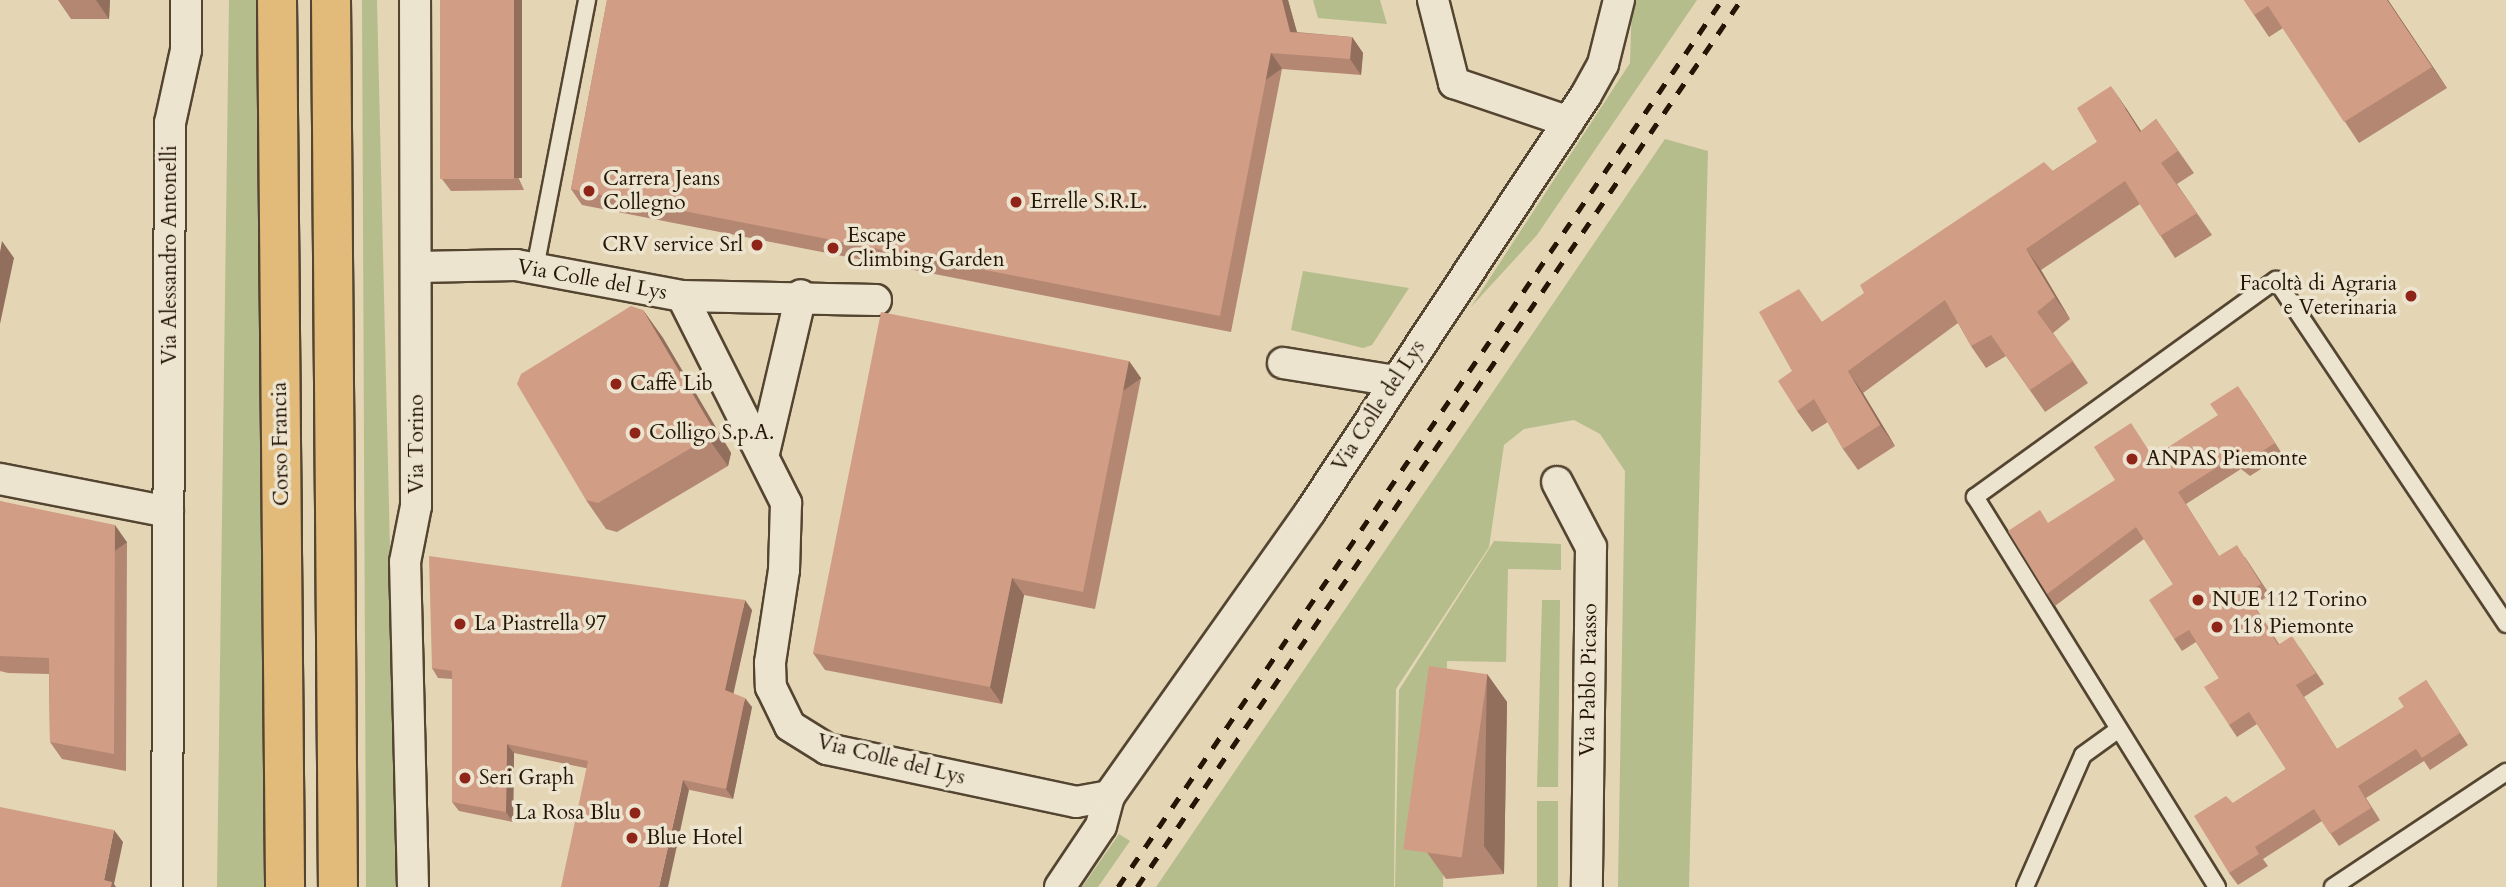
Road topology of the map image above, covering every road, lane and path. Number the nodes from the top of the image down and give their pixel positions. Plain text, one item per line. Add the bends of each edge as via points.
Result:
1 (186, 0) edge
2 (277, 0) edge
3 (331, 0) edge
4 (415, 0) edge
5 (587, 0) edge
6 (1433, 0) edge
7 (1619, 0) edge
8 (1569, 122) junction
9 (417, 267) junction
10 (535, 268) junction
11 (801, 295) junction
12 (682, 296) junction
13 (876, 300) dead end
14 (1283, 363) dead end
15 (1395, 381) junction
16 (764, 453) junction
17 (0, 479) edge
18 (1557, 482) dead end
19 (168, 512) junction
20 (2506, 624) edge
21 (2119, 729) junction
22 (2506, 772) edge
23 (1109, 796) junction
24 (167, 887) edge
25 (285, 887) edge
26 (338, 887) edge
27 (413, 887) edge
28 (1060, 887) edge
29 (1587, 887) edge
30 (2025, 887) edge
31 (2217, 887) edge
32 (2333, 887) edge

1 - 19 street, Via Alessandro Antonelli via 186,50 170,123
2 - 25 main road, Corso Francia
3 - 26 main road
4 - 9 street, Via Torino
5 - 10 lane
6 - 8 street via 1454,83
7 - 8 street, Via Colle del Lys via 1603,64
8 - 15 street, Via Colle del Lys
9 - 10 street, Via Colle del Lys
9 - 27 street, Via Torino via 416,506 405,562
10 - 12 street, Via Colle del Lys
11 - 12 street, Via Colle del Lys
11 - 13 street, Via Colle del Lys
11 - 16 street
12 - 16 street, Via Colle del Lys
14 - 15 street
15 - 23 street, Via Colle del Lys
16 - 23 street, Via Colle del Lys via 786,503 784,570 770,663 771,687 790,726 827,749 1076,803
17 - 19 street
18 - 29 street, Via Pablo Picasso via 1591,547
19 - 24 street, Via Alessandro Antonelli
20 - 21 lane via 2276,280 1975,498
21 - 30 lane via 2083,755
21 - 31 lane
22 - 32 lane
23 - 28 street, Via Colle del Lys via 1101,826

